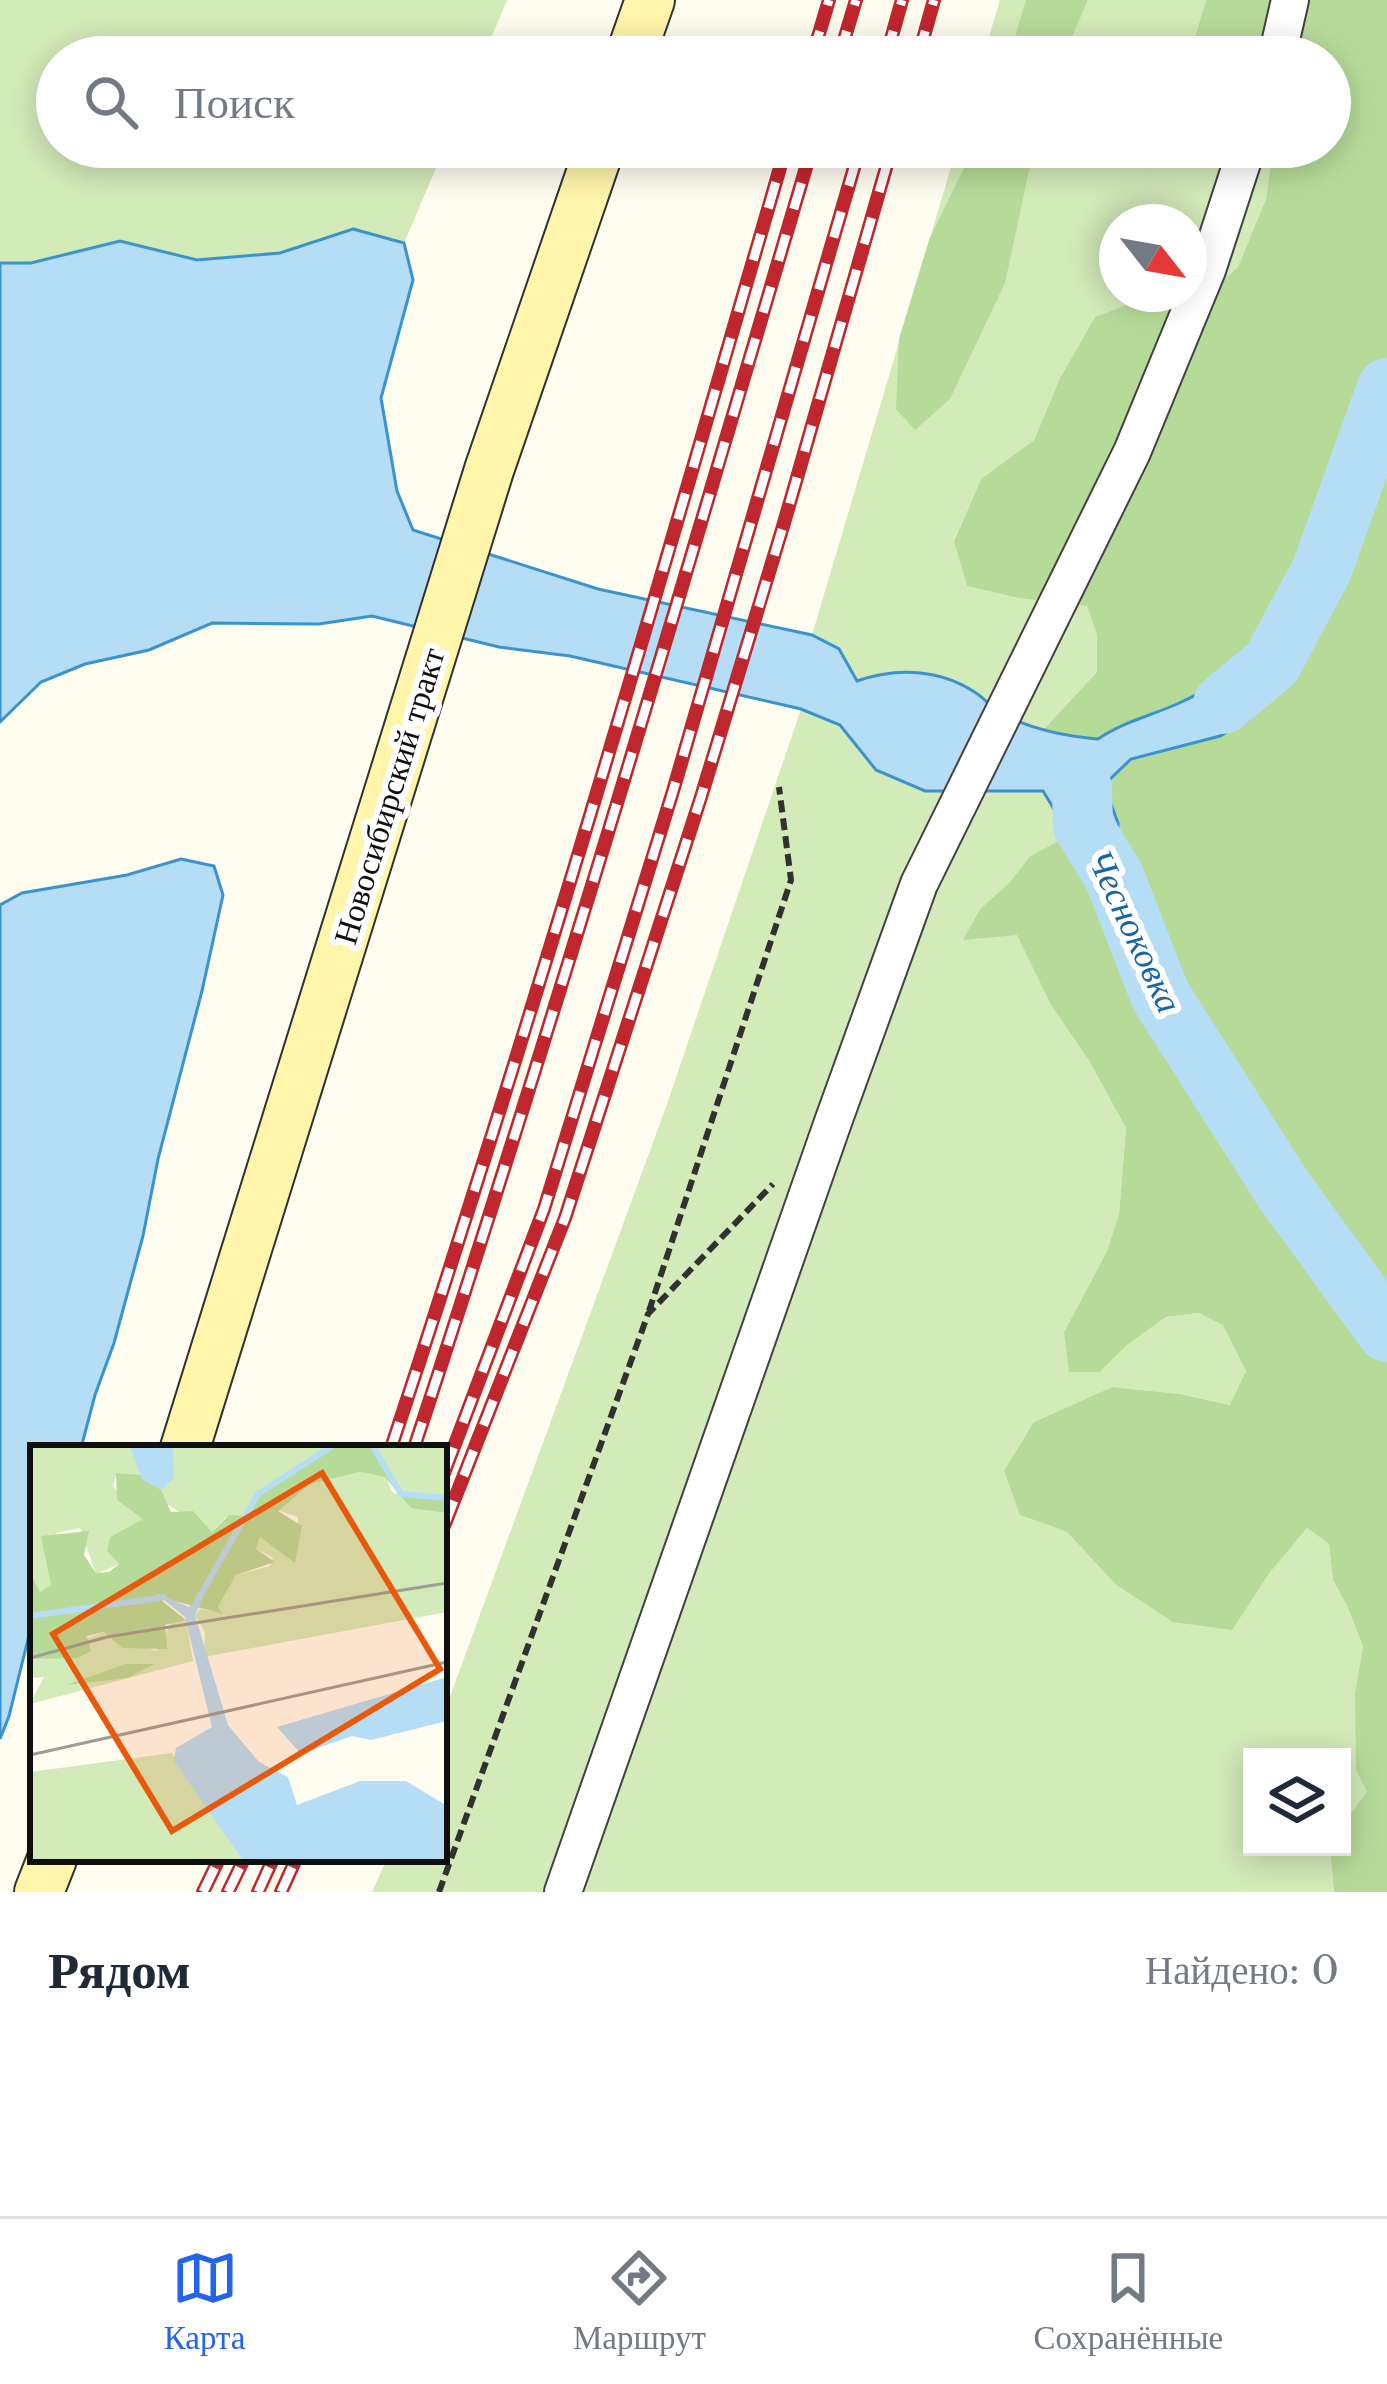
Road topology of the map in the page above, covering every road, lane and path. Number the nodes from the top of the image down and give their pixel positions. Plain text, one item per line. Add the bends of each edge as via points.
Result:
1 (650, 0) edge
2 (1290, 0) edge
3 (637, 36) edge
4 (1282, 36) edge
5 (593, 168) edge
6 (1240, 168) edge
7 (778, 788) dead end
8 (786, 1170) dead end
9 (648, 1314) junction
10 (186, 1445) edge
11 (51, 1862) edge
12 (40, 1892) edge
13 (439, 1892) edge
14 (563, 1892) edge

1 - 3 main road
2 - 4 street
5 - 10 main road, Новосибирский тракт via 489,470
6 - 14 street via 1132,452 919,884
7 - 9 path via 791,880
8 - 9 path
9 - 13 path
11 - 12 main road

